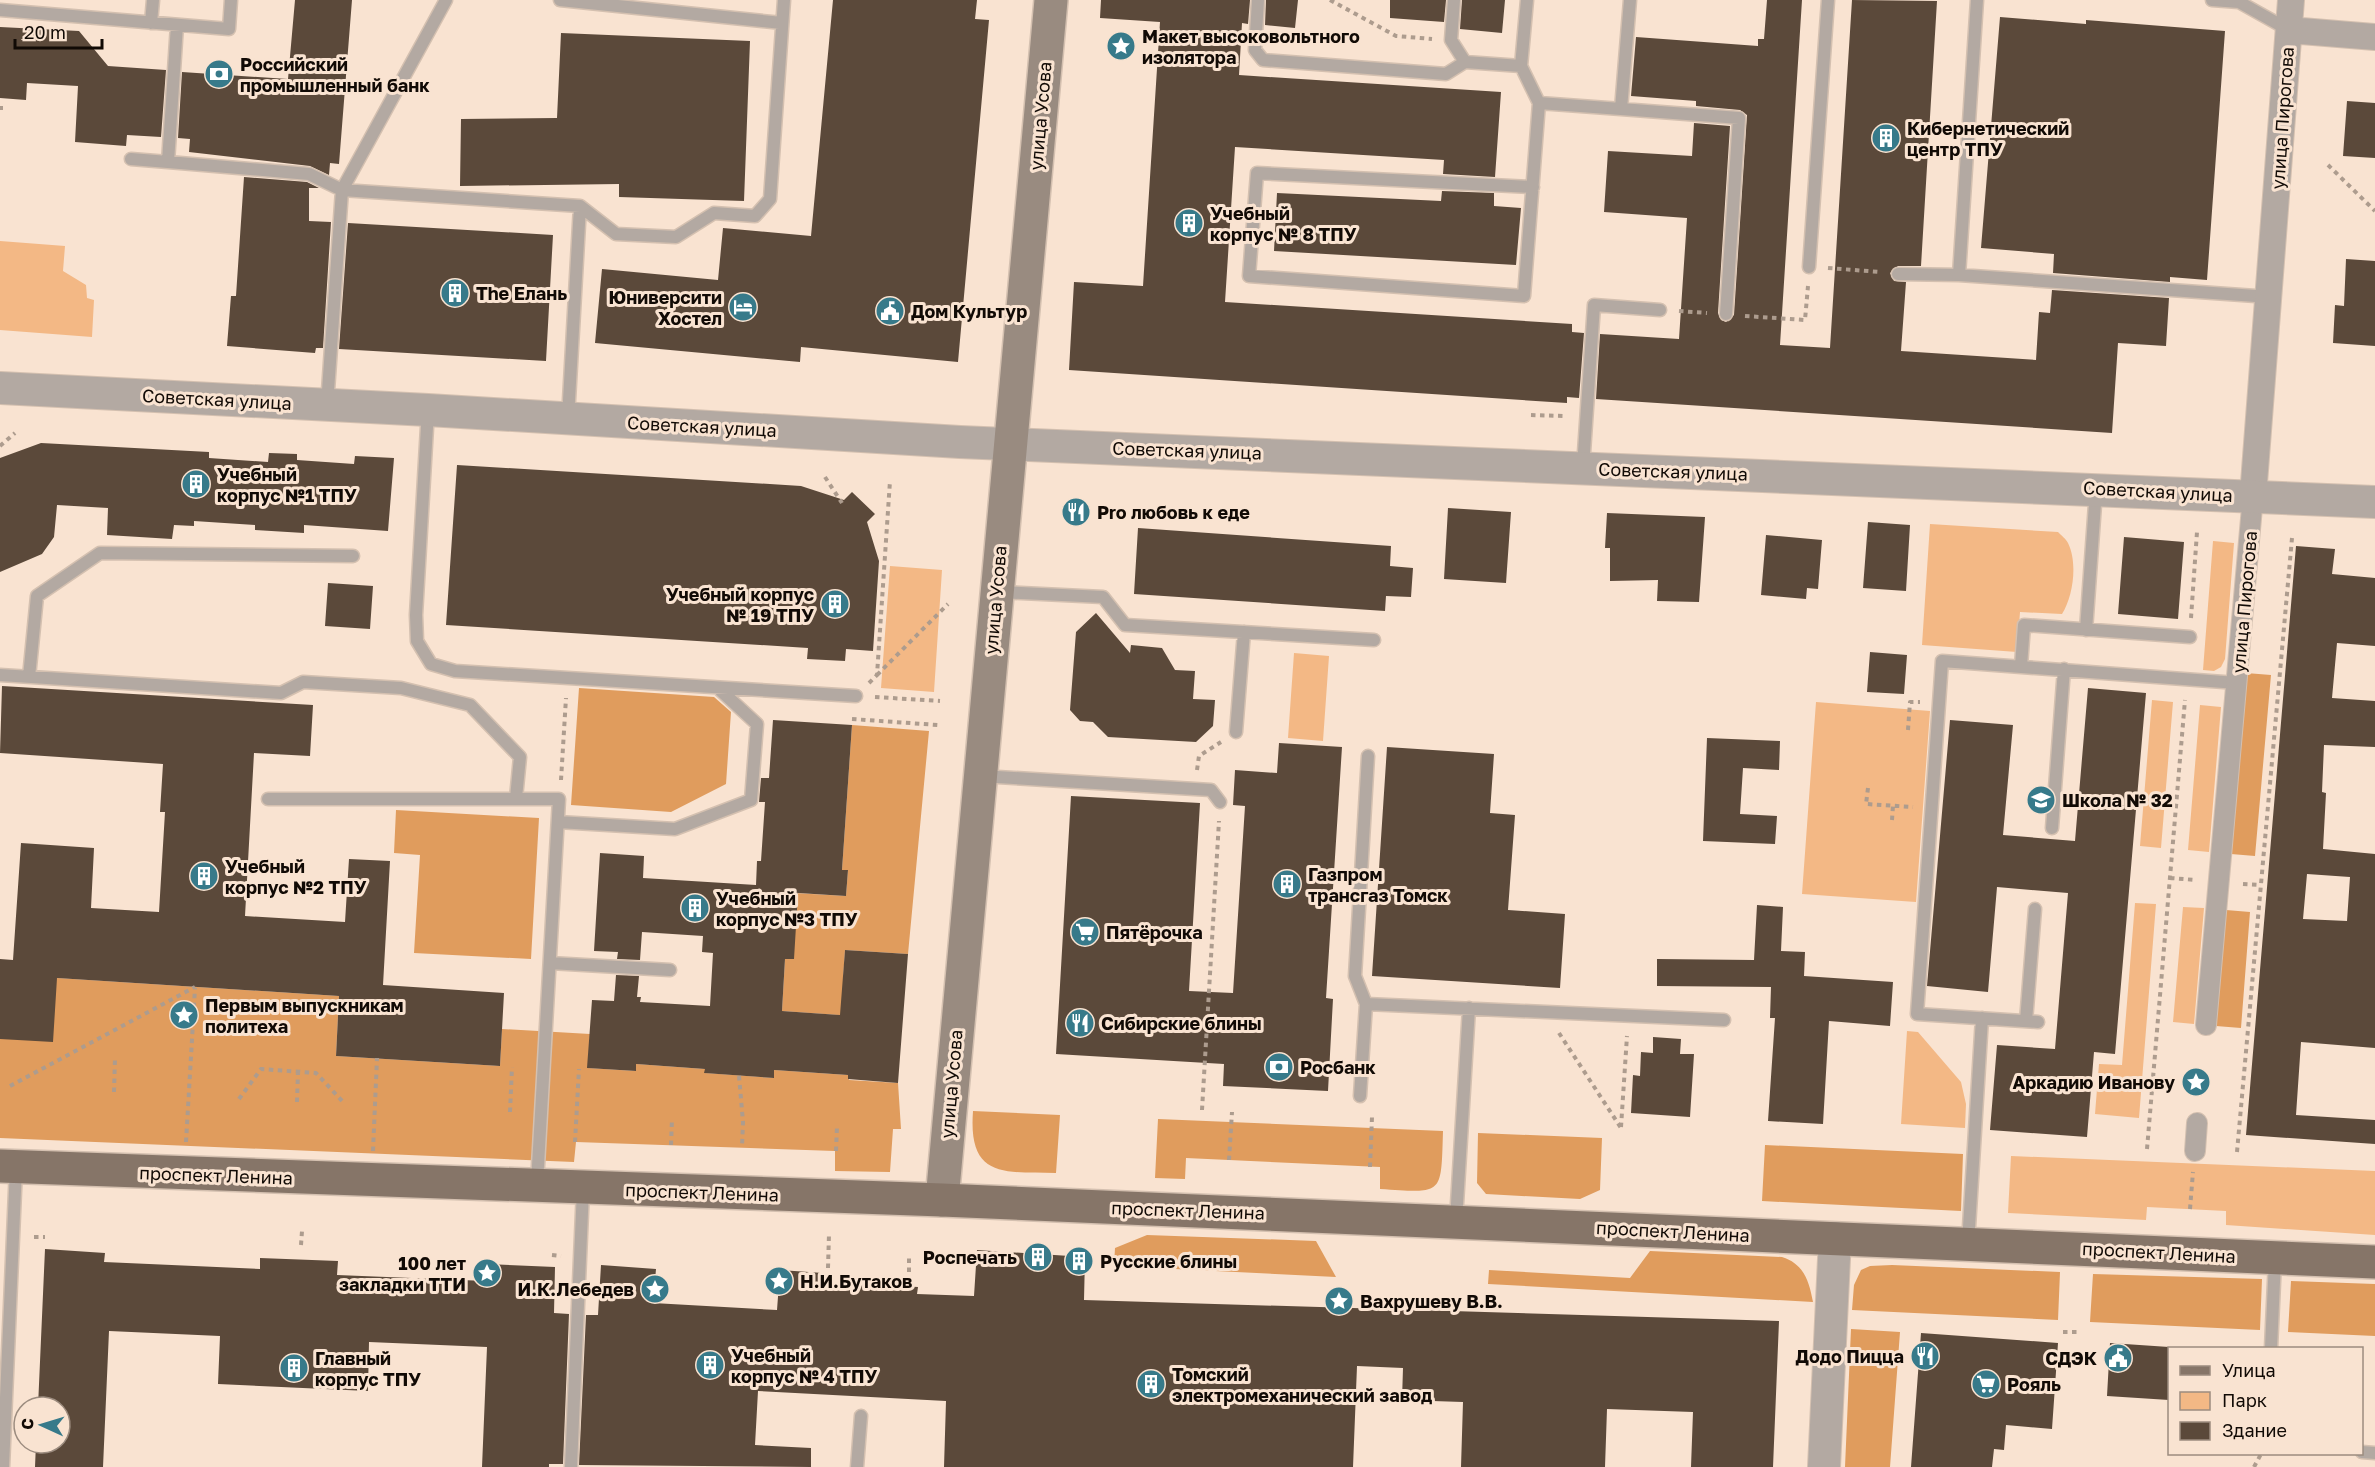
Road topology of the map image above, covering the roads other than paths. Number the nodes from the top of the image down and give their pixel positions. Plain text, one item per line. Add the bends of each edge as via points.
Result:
1 (153, 0) edge
2 (231, 0) edge
3 (446, 0) edge
4 (560, 0) edge
5 (784, 0) edge
6 (1051, 0) edge
7 (1258, 0) edge
8 (1454, 0) edge
9 (1527, 0) edge
10 (1630, 0) edge
11 (1828, 0) edge
12 (1977, 0) edge
13 (2212, 0) edge
14 (2291, 0) edge
15 (0, 10) edge
16 (151, 22) junction
17 (782, 23) junction
18 (177, 25) junction
19 (2289, 30) junction
20 (2375, 37) edge
21 (1465, 62) junction
22 (1521, 66) junction
23 (1539, 103) junction
24 (1621, 109) junction
25 (131, 159) dead end
26 (168, 162) junction
27 (1533, 187) junction
28 (342, 190) junction
29 (580, 206) junction
30 (1809, 267) road end
31 (1898, 274) road end
32 (1959, 275) junction
33 (2270, 297) junction
34 (1660, 310) road end
35 (1726, 314) road end
36 (0, 388) edge
37 (327, 405) junction
38 (428, 410) junction
39 (568, 418) junction
40 (1010, 443) junction
41 (1583, 467) junction
42 (2096, 489) junction
43 (2253, 496) junction
44 (2375, 502) edge
45 (353, 556) dead end
46 (996, 591) junction
47 (2086, 630) junction
48 (1244, 632) junction
49 (2190, 637) road end
50 (1374, 640) dead end
51 (2021, 666) junction
52 (2064, 669) junction
53 (0, 675) edge
54 (29, 677) junction
55 (2237, 683) junction
56 (718, 688) junction
57 (856, 696) road end
58 (1236, 732) road end
59 (1368, 756) dead end
60 (980, 776) junction
61 (516, 798) junction
62 (268, 799) dead end
63 (1220, 802) road end
64 (558, 822) junction
65 (2052, 828) dead end
66 (2035, 909) dead end
67 (550, 963) junction
68 (670, 970) dead end
69 (1366, 1004) junction
70 (1469, 1008) junction
71 (1982, 1018) junction
72 (1724, 1020) dead end
73 (2206, 1025) dead end
74 (1360, 1096) dead end
75 (2197, 1123) dead end
76 (2195, 1151) road end
77 (8, 1167) edge
78 (537, 1186) junction
79 (583, 1188) junction
80 (942, 1200) junction
81 (1456, 1220) junction
82 (1835, 1238) junction
83 (1968, 1244) junction
84 (2276, 1257) junction
85 (2375, 1262) edge
86 (2271, 1347) edge
87 (861, 1416) dead end
88 (3, 1467) edge
89 (571, 1467) edge
90 (857, 1467) edge
91 (1824, 1467) edge

1 - 16 lane
2 - 18 lane via 228,29
3 - 28 lane
4 - 17 lane
5 - 17 lane
6 - 40 main road, улица Усова
7 - 21 lane via 1255,50 1263,60 1446,74
8 - 21 lane via 1451,40
9 - 22 lane
10 - 24 lane
11 - 30 lane
12 - 32 lane
13 - 19 lane via 2239,2
14 - 19 street, улица Пирогова
15 - 16 lane
16 - 18 lane
17 - 29 lane via 770,199 755,216 714,213 676,237 616,234
18 - 26 lane
19 - 20 street
19 - 33 street, улица Пирогова
21 - 22 lane
22 - 23 lane
23 - 24 lane
23 - 27 lane
24 - 35 lane via 1739,118
25 - 26 lane
26 - 28 lane via 309,174
27 - 27 lane via 1257,173 1249,276 1524,296
28 - 29 lane
28 - 37 lane
29 - 39 lane
31 - 32 lane
32 - 33 lane
33 - 43 street, улица Пирогова
34 - 41 lane via 1594,305
36 - 37 street, Советская улица
37 - 38 street, Советская улица
38 - 39 street, Советская улица
38 - 56 lane via 416,615 417,641 430,664 455,671
39 - 40 street, Советская улица
40 - 41 street, Советская улица
40 - 46 main road, улица Усова
41 - 42 street, Советская улица
42 - 43 street, Советская улица
42 - 47 lane
43 - 44 street, Советская улица
43 - 55 street, улица Пирогова
45 - 54 lane via 100,553 37,596
46 - 48 lane via 1103,597 1125,625
46 - 60 main road, улица Усова
47 - 49 lane
47 - 51 lane via 2024,625
48 - 50 lane
48 - 58 lane
51 - 52 lane
51 - 71 lane via 1942,661 1917,1014
52 - 55 lane
52 - 65 lane
53 - 54 lane
54 - 61 lane via 281,693 303,682 401,688 470,705 520,757
55 - 73 street, улица Пирогова
56 - 57 lane
56 - 64 lane via 757,724 751,800 675,829
59 - 69 lane via 1355,975
60 - 63 lane via 1211,790
60 - 80 main road, улица Усова
61 - 62 lane
61 - 64 lane via 559,799
64 - 67 lane
66 - 71 lane via 2032,1022
67 - 68 lane
67 - 78 lane
69 - 70 lane
69 - 74 lane
70 - 72 lane
70 - 81 lane
71 - 83 lane
75 - 76 street
77 - 78 main road, проспект Ленина
77 - 88 lane
78 - 79 main road, проспект Ленина
79 - 80 main road, проспект Ленина
79 - 89 lane
80 - 81 main road, проспект Ленина
81 - 82 main road, проспект Ленина
82 - 83 main road, проспект Ленина
82 - 91 street
83 - 84 main road, проспект Ленина
84 - 85 main road, проспект Ленина
84 - 86 lane
87 - 90 lane

